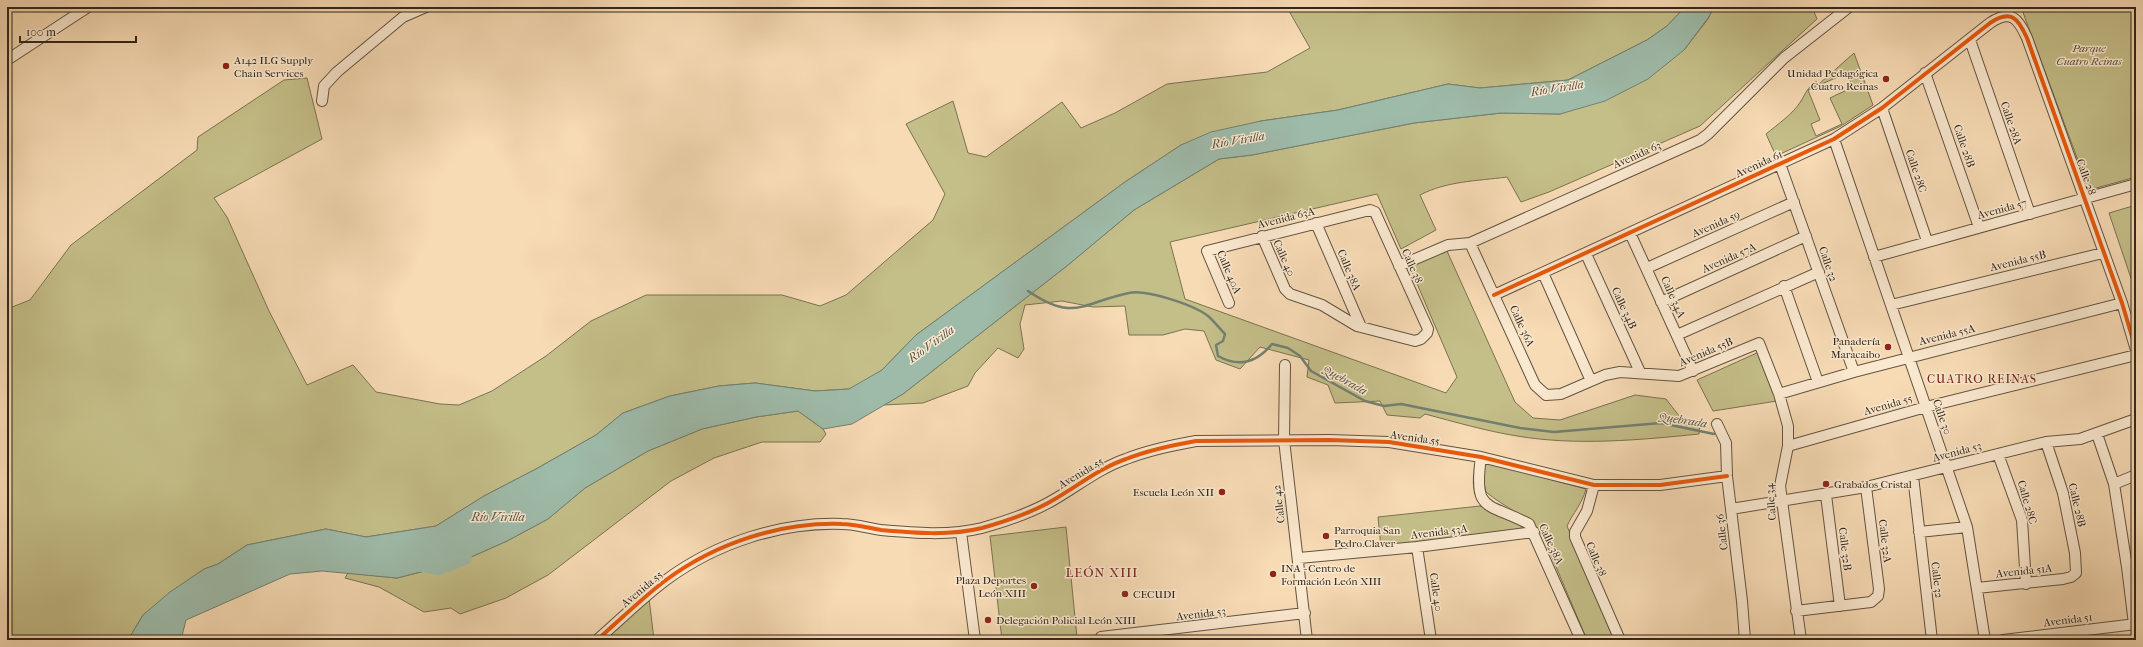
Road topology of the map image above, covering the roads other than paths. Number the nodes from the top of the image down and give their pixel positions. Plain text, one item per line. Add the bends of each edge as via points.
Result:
1 (88, 7) edge
2 (426, 7) edge
3 (1849, 7) edge
4 (2010, 16) joint
5 (1970, 40) junction
6 (7, 60) edge
7 (1925, 72) junction
8 (322, 101) dead end
9 (1882, 108) junction
10 (1834, 139) junction
11 (1780, 164) junction
12 (2136, 184) edge
13 (2084, 199) junction
14 (1794, 202) junction
15 (1371, 210) joint
16 (2030, 214) junction
17 (1316, 222) junction
18 (1980, 227) junction
19 (1630, 233) junction
20 (1262, 236) junction
21 (1806, 236) junction
22 (1927, 241) junction
23 (1470, 243) junction
24 (1208, 251) joint
25 (2103, 252) junction
26 (1586, 254) junction
27 (1874, 257) junction
28 (1399, 266) junction
29 (1647, 268) junction
30 (1819, 272) junction
31 (1543, 273) junction
32 (1784, 286) junction
33 (1494, 295) junction
34 (1661, 302) junction
35 (1230, 303) dead end
36 (2122, 303) junction
37 (1891, 305) junction
38 (1361, 327) junction
39 (1677, 335) junction
40 (1758, 343) joint
41 (2136, 350) edge
42 (2136, 355) edge
43 (1909, 357) junction
44 (1285, 365) dead end
45 (1693, 371) junction
46 (1640, 372) junction
47 (1854, 372) junction
48 (1591, 381) junction
49 (1818, 382) junction
50 (1779, 394) junction
51 (1546, 395) joint
52 (1926, 407) junction
53 (2136, 418) edge
54 (1717, 424) dead end
55 (2096, 434) junction
56 (1284, 440) junction
57 (2046, 442) junction
58 (1788, 446) junction
59 (1998, 454) junction
60 (1481, 457) junction
61 (1947, 468) junction
62 (2136, 475) edge
63 (1727, 476) junction
64 (1913, 476) junction
65 (2114, 484) junction
66 (1594, 485) junction
67 (1866, 487) junction
68 (1826, 495) junction
69 (1782, 502) junction
70 (1731, 509) junction
71 (1967, 527) junction
72 (961, 532) junction
73 (1534, 532) junction
74 (1919, 532) junction
75 (1417, 547) junction
76 (1299, 558) junction
77 (2132, 567) edge
78 (2074, 575) joint
79 (2026, 584) junction
80 (1977, 588) junction
81 (1840, 606) junction
82 (1796, 611) junction
83 (1305, 613) junction
84 (2135, 624) edge
85 (1101, 637) dead end
86 (2046, 637) edge
87 (597, 640) edge
88 (975, 640) edge
89 (1307, 640) edge
90 (1431, 640) edge
91 (1581, 640) edge
92 (1620, 640) edge
93 (1745, 640) edge
94 (1800, 640) edge
95 (1932, 640) edge
96 (1985, 640) edge
97 (2003, 640) edge

1 - 6 street
2 - 8 street via 403,17 337,72 324,86
3 - 23 street, Avenida 63 via 1784,58 1700,140
4 - 5 street, Avenida 61 via 1995,20
4 - 13 street, Calle 28 via 2023,28
5 - 7 street, Avenida 61
5 - 16 street, Calle 28A
7 - 9 street, Avenida 61
7 - 18 street, Calle 28B
9 - 10 street, Avenida 61
9 - 22 street, Calle 28C
10 - 11 street, Avenida 61
10 - 27 street, Calle 30
11 - 14 street, Calle 32
11 - 19 street, Avenida 61
12 - 13 street, Avenida 57
13 - 16 street, Avenida 57
13 - 25 street, Calle 28
14 - 21 street, Calle 32
14 - 29 street, Avenida 59
15 - 17 street, Avenida 63A
15 - 28 street, Calle 38 via 1375,212
16 - 18 street, Avenida 57
17 - 20 street, Avenida 63A
17 - 38 street, Calle 38A
18 - 22 street, Avenida 57
19 - 26 street, Avenida 61
19 - 29 street, Calle 34A
20 - 24 street, Avenida 63A
20 - 38 street, Calle 40 via 1285,289 1290,294 1322,305
21 - 30 street, Calle 32
21 - 34 street, Avenida 57A
22 - 27 street, Avenida 57
23 - 28 street, Avenida 63 via 1448,245
23 - 33 street, Calle 36A
24 - 35 street, Calle 40A
25 - 36 street, Calle 28
25 - 37 street, Avenida 55B
26 - 31 street, Avenida 61
26 - 46 street, Calle 34B
27 - 37 street, Calle 30
28 - 38 street, Calle 38 via 1428,329 1427,334 1422,339 1415,340
29 - 34 street, Calle 34A
30 - 32 street
30 - 47 street, Calle 32
31 - 33 street, Avenida 61
31 - 48 street
32 - 39 street
32 - 49 street
33 - 51 street, Calle 36A via 1535,385
34 - 39 street, Calle 34A
36 - 41 street, Calle 28
36 - 43 street, Avenida 55A
37 - 43 street, Calle 30
39 - 45 street, Calle 34A
40 - 45 street, Avenida 55B
40 - 50 street, Calle 34
42 - 52 street, Avenida 55
43 - 47 street, Avenida 55A
43 - 52 street, Calle 30
44 - 56 street, Calle 42
45 - 46 street, Avenida 55B via 1672,377
46 - 48 street, Avenida 55B via 1612,373
47 - 49 street, Avenida 55A
48 - 51 street, Avenida 55B via 1561,394
49 - 50 street, Avenida 55A
50 - 58 street, Calle 34 via 1788,423
52 - 58 street, Avenida 55
52 - 61 street, Calle 30
53 - 55 street, Avenida 53
54 - 63 street, Calle 36 via 1726,443
55 - 57 street, Avenida 53 via 2080,439
55 - 65 street
56 - 60 street, Avenida 55 via 1389,442
56 - 72 street, Avenida 55 via 1214,440 1157,449 1126,458 1023,515
56 - 76 street, Calle 42
57 - 59 street, Avenida 53
57 - 78 street, Calle 28B via 2068,514 2076,553
58 - 69 street, Calle 34 via 1781,476
59 - 61 street, Avenida 53
59 - 79 street, Calle 28C via 2022,520
60 - 66 street, Avenida 55
60 - 73 street, Calle 38A via 1478,482 1479,494 1484,502 1529,524
61 - 64 street, Avenida 53
61 - 71 street, Calle 30
62 - 65 street
63 - 66 street, Avenida 55 via 1660,485
63 - 70 street, Calle 36
64 - 67 street, Avenida 53
64 - 74 street, Calle 32
65 - 77 street
66 - 92 street, Calle 38 via 1587,511 1575,532 1575,537
67 - 68 street, Avenida 53
67 - 81 street, Calle 32A via 1879,589 1877,598 1871,602
68 - 69 street, Avenida 53
68 - 81 street, Calle 32B
69 - 70 street, Avenida 53
69 - 82 street, Calle 34
70 - 93 street, Calle 36
71 - 74 street
71 - 80 street, Calle 30
72 - 87 street, Avenida 55 via 922,533 842,524 804,526 763,533 725,546 687,566 650,592
72 - 88 street
73 - 75 street, Avenida 53A
73 - 91 street, Calle 38A
74 - 95 street, Calle 32
75 - 76 street, Avenida 53A
75 - 90 street, Calle 40
76 - 83 street, Calle 42
77 - 84 street
78 - 79 street, Avenida 51A via 2063,580
79 - 80 street, Avenida 51A
80 - 96 street, Calle 30
81 - 82 street
82 - 94 street, Calle 34
83 - 85 street, Avenida 53
83 - 89 street, Calle 42
84 - 86 street, Avenida 51
86 - 97 street, Avenida 51

